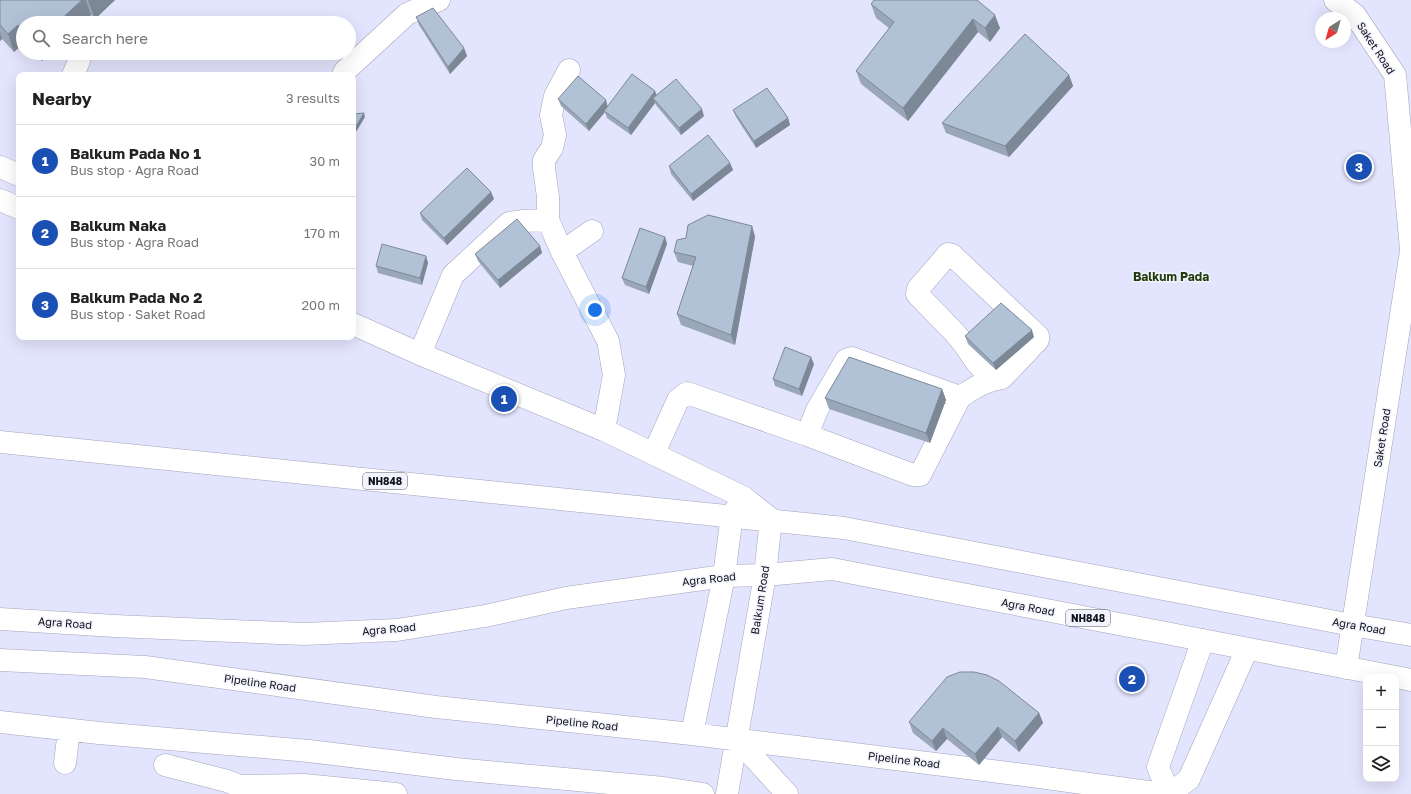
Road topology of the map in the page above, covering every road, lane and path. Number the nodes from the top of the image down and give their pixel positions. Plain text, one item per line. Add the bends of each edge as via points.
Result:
1 (439, 0) edge
2 (1335, 0) edge
3 (1356, 7) edge
4 (569, 70) dead end
5 (344, 72) edge
6 (0, 167) edge
7 (16, 174) edge
8 (548, 220) junction
9 (592, 232) dead end
10 (1411, 250) edge
11 (562, 252) junction
12 (356, 325) edge
13 (420, 354) junction
14 (992, 379) junction
15 (960, 397) junction
16 (604, 430) junction
17 (806, 435) junction
18 (0, 442) edge
19 (654, 453) junction
20 (743, 497) junction
21 (732, 515) junction
22 (771, 520) junction
23 (765, 575) junction
24 (724, 576) junction
25 (0, 619) edge
26 (1352, 625) junction
27 (1409, 633) edge
28 (1203, 640) junction
29 (1247, 649) junction
30 (0, 660) edge
31 (1346, 668) junction
32 (1411, 680) edge
33 (0, 722) edge
34 (69, 730) junction
35 (692, 734) junction
36 (737, 740) junction
37 (64, 763) dead end
38 (165, 766) dead end
39 (396, 794) edge
40 (703, 794) edge
41 (727, 794) edge
42 (787, 794) edge
43 (1163, 794) edge
44 (1170, 794) edge

1 - 5 main road via 407,14
2 - 3 main road, Saket Road
3 - 10 main road, Saket Road via 1395,75
4 - 8 main road via 555,96 551,115 555,135 552,148 544,160
6 - 7 main road
8 - 11 main road
8 - 13 main road via 509,223 453,275
9 - 11 main road
10 - 26 main road, Saket Road
11 - 16 main road via 608,340 614,375
12 - 13 main road
13 - 16 main road
14 - 14 main road via 1002,378 1038,340 1038,336 952,254 948,254 918,289 917,294 954,332 976,363
14 - 15 main road
15 - 17 main road via 852,358 846,360 817,410
15 - 17 main road via 920,475 913,475
16 - 19 main road
17 - 19 main road via 688,393 678,400
18 - 21 main road, Agra Road / NH848
19 - 20 main road
20 - 21 main road
20 - 22 main road
21 - 22 main road, Agra Road / NH848
21 - 24 main road
22 - 23 main road, Balkum Road
22 - 26 main road, Agra Road / NH848 via 844,528
23 - 24 main road, Agra Road / NH848
23 - 28 main road, Agra Road / NH848 via 832,569
23 - 36 main road, Balkum Road
24 - 25 main road, Agra Road / NH848 via 566,598 485,616 397,630 304,634
24 - 35 main road
26 - 27 main road, Agra Road / NH848
26 - 31 main road, Saket Road
28 - 29 main road, Agra Road / NH848
28 - 44 main road via 1158,767
29 - 31 main road, Agra Road / NH848
29 - 44 main road via 1189,779
30 - 35 main road, Pipeline Road via 145,667 436,707
31 - 32 main road, Agra Road / NH848
33 - 34 main road
34 - 37 main road
34 - 40 main road via 309,751
35 - 36 main road, Pipeline Road
36 - 41 main road, Balkum Road
36 - 42 main road
36 - 43 main road, Pipeline Road
38 - 39 main road via 240,786 304,785

